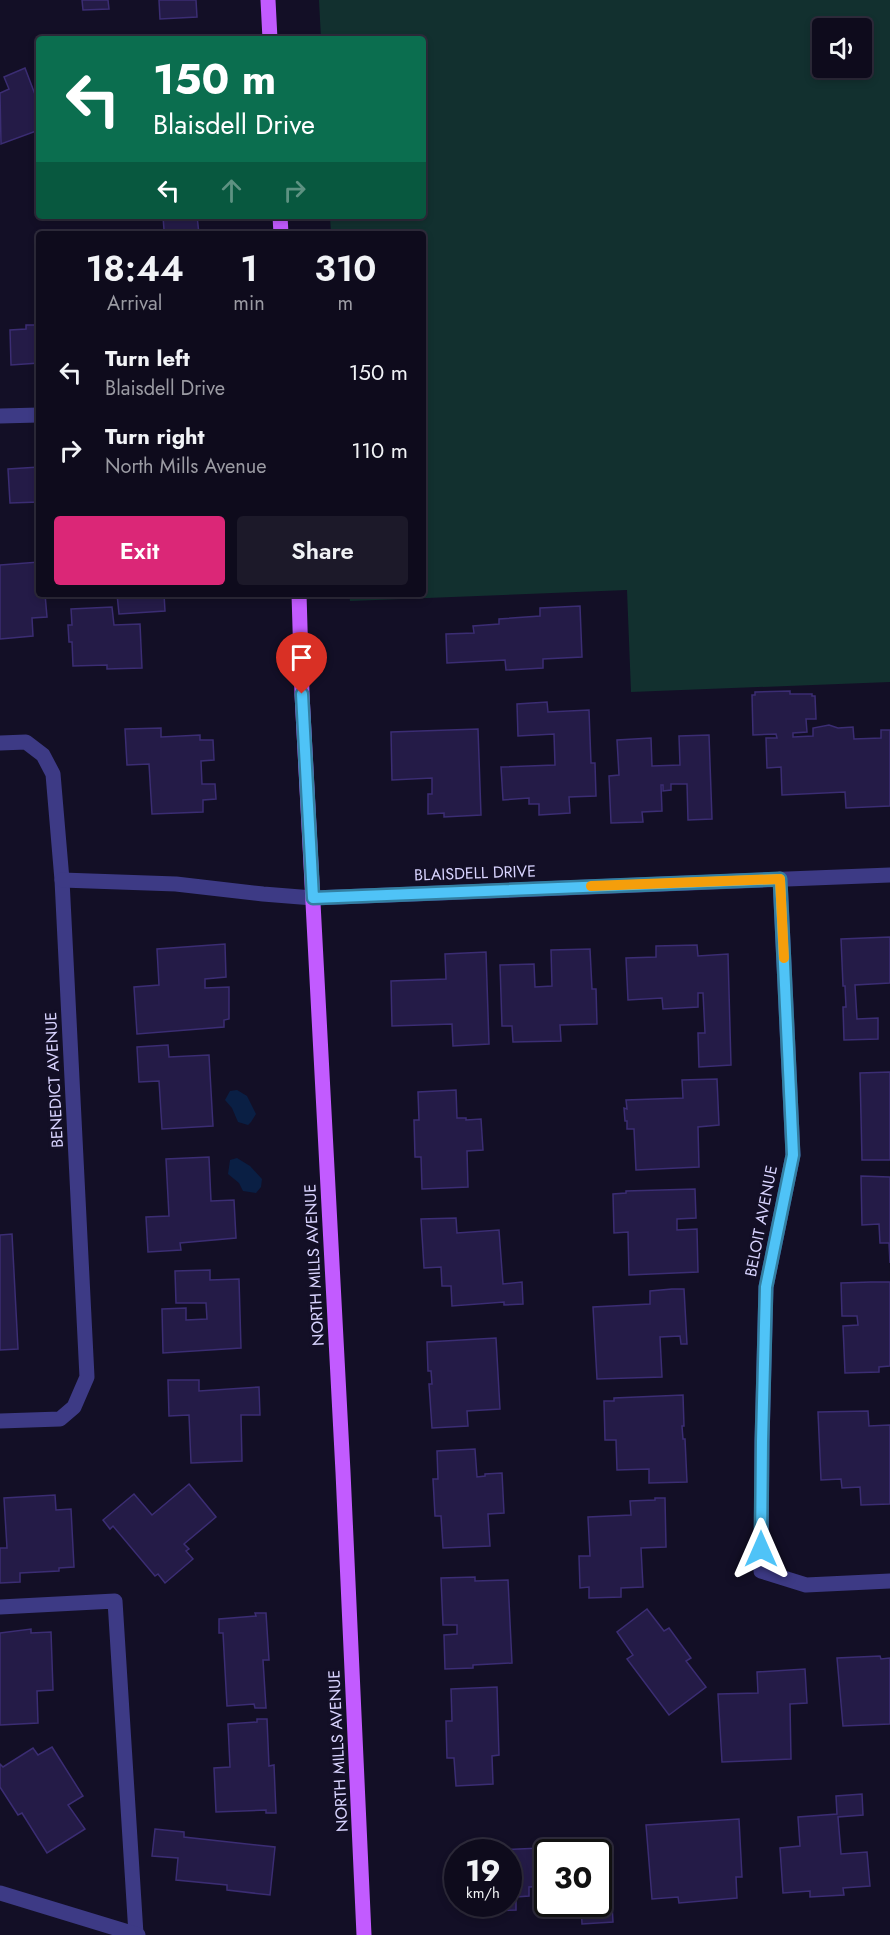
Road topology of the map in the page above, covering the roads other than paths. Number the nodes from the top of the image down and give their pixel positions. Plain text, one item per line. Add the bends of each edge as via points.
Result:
1 (268, 0) edge
2 (270, 36) edge
3 (36, 415) edge
4 (0, 416) edge
5 (299, 597) edge
6 (0, 743) edge
7 (890, 875) edge
8 (780, 879) junction
9 (62, 880) junction
10 (313, 898) junction
11 (0, 1421) edge
12 (890, 1581) edge
13 (0, 1607) edge
14 (0, 1893) edge
15 (137, 1935) edge
16 (364, 1935) edge

1 - 2 main road
3 - 4 street
5 - 10 main road, NORTH MILLS AVENUE
6 - 9 street, BENEDICT AVENUE via 26,742 43,755 53,774
7 - 8 street, BLAISDELL DRIVE
8 - 10 street, BLAISDELL DRIVE
8 - 12 street, BELOIT AVENUE via 793,1155 766,1287 761,1571 806,1585
9 - 10 street, BLAISDELL DRIVE via 176,884
9 - 11 street, BENEDICT AVENUE via 87,1377 74,1407 60,1419
10 - 16 main road, NORTH MILLS AVENUE
13 - 15 street via 115,1601
14 - 15 street

